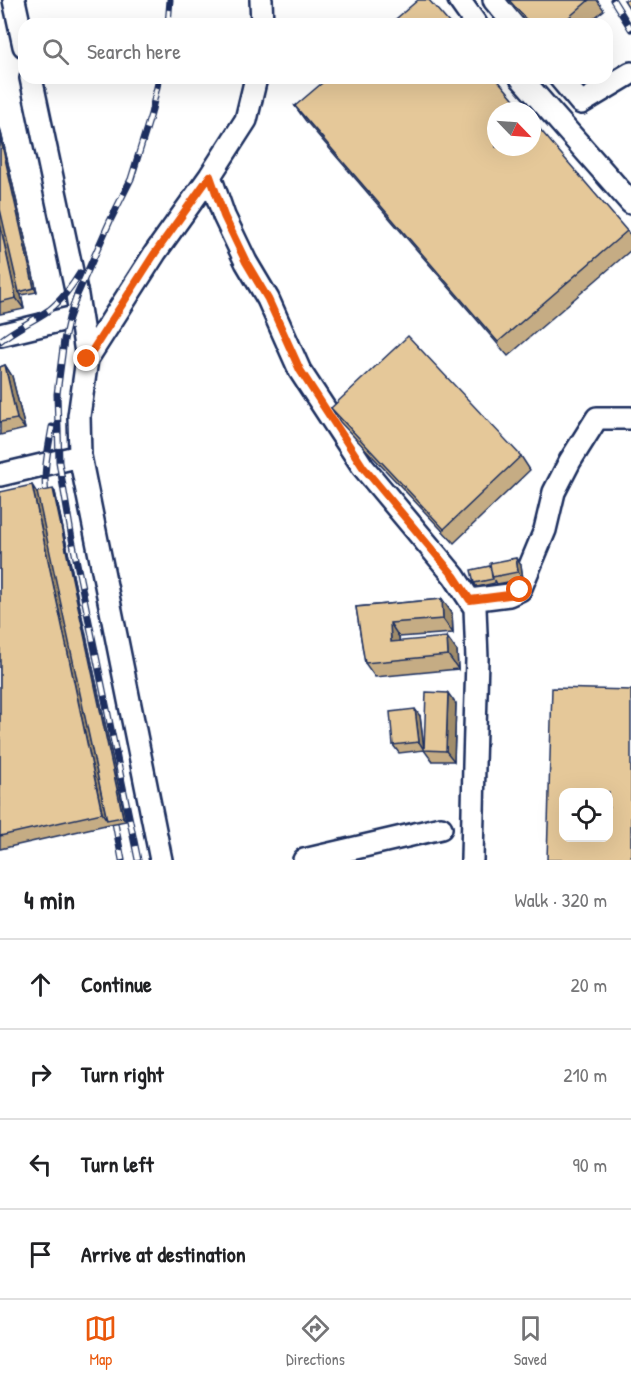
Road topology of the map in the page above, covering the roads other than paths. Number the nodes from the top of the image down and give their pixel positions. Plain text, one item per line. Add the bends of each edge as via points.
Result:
1 (14, 0) edge
2 (261, 0) edge
3 (459, 0) edge
4 (494, 0) edge
5 (18, 18) edge
6 (262, 18) edge
7 (472, 18) edge
8 (509, 18) edge
9 (631, 73) edge
10 (32, 84) edge
11 (255, 84) edge
12 (526, 84) edge
13 (565, 84) edge
14 (613, 84) edge
15 (613, 84) edge
16 (210, 176) junction
17 (631, 203) edge
18 (80, 316) junction
19 (0, 335) edge
20 (87, 359) junction
21 (631, 418) edge
22 (80, 456) junction
23 (0, 475) edge
24 (470, 600) junction
25 (441, 828) dead end
26 (161, 860) edge
27 (304, 860) edge
28 (472, 860) edge

1 - 5 lane
2 - 6 lane
3 - 7 lane
4 - 8 lane
9 - 15 lane
10 - 18 lane
11 - 16 lane via 246,120
12 - 17 lane
13 - 14 lane via 581,103
16 - 20 lane
16 - 24 lane via 224,216 300,370 363,467
18 - 19 lane
18 - 20 lane
20 - 22 lane via 79,416
21 - 24 lane via 597,418 554,492 545,530 520,590
22 - 23 lane
22 - 26 lane
24 - 28 lane via 475,608 477,659
25 - 27 lane

